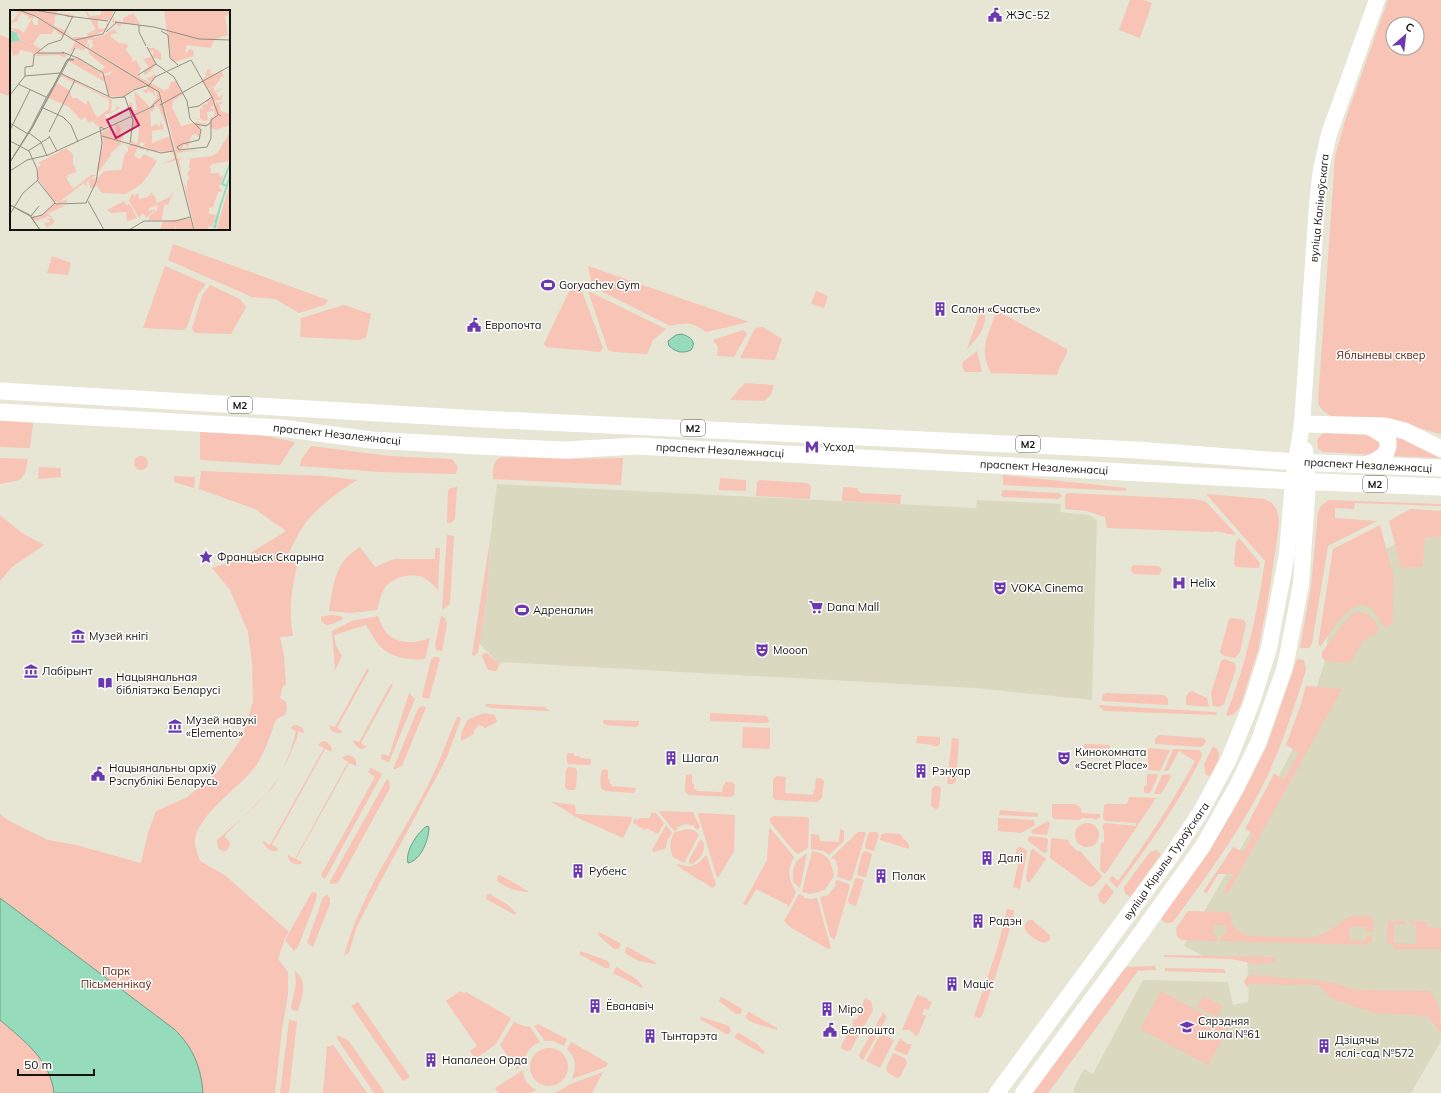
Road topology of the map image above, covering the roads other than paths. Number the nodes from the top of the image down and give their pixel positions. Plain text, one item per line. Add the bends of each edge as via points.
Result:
1 (1377, 0) edge
2 (0, 391) edge
3 (0, 412) edge
4 (1302, 424) junction
5 (1369, 425) junction
6 (1441, 449) edge
7 (1301, 462) junction
8 (1367, 465) junction
9 (1441, 468) edge
10 (1301, 481) junction
11 (1441, 487) edge
12 (998, 1093) edge
13 (1023, 1093) edge

1 - 4 main road, вуліца Каліноўскага via 1324,152 1317,204
2 - 7 main road, праспект Незалежнасці / М2 via 472,418 1136,450
3 - 10 main road, праспект Незалежнасці / М2 via 281,428 371,440 462,445 564,450 675,447
4 - 5 main road
4 - 7 main road, вуліца Каліноўскага
5 - 6 main road via 1405,431
5 - 8 main road via 1387,437 1389,448 1385,455
7 - 8 main road, праспект Незалежнасці / М2
7 - 10 main road, вуліца Каліноўскага
8 - 9 main road, праспект Незалежнасці / М2
10 - 11 main road, праспект Незалежнасці / М2
10 - 12 main road, вуліца Кірылы Тураўскага via 1269,648 1252,702 1223,772 1200,813 1169,859
10 - 13 main road, вуліца Кірылы Тураўскага via 1300,584 1288,652 1270,712 1247,766 1217,823 1182,877

